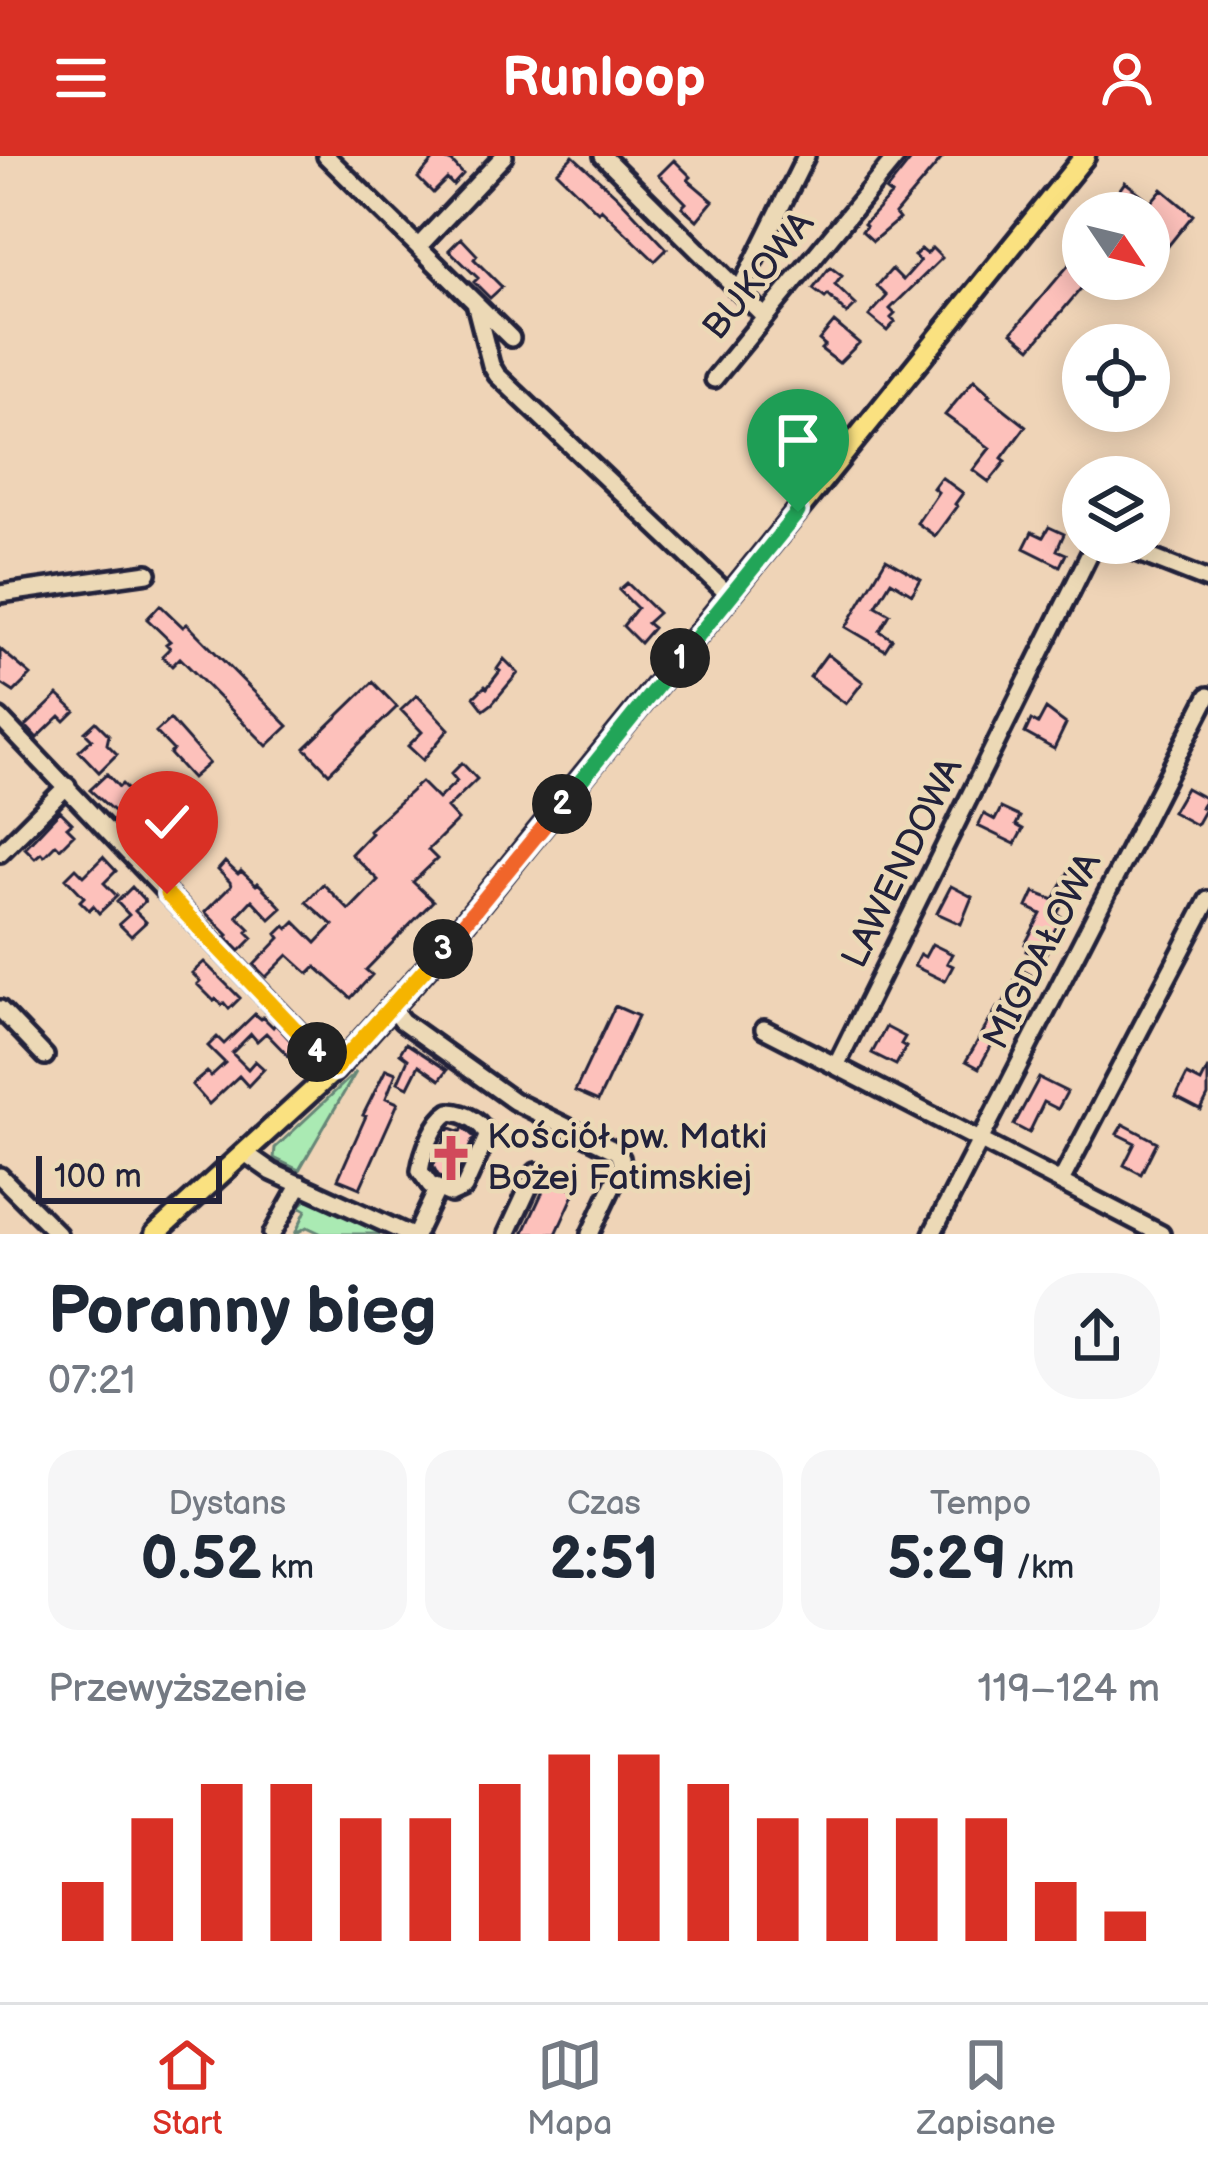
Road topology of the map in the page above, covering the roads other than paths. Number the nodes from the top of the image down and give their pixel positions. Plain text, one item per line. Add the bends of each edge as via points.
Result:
1 (326, 156) edge
2 (504, 156) edge
3 (603, 156) edge
4 (806, 156) edge
5 (897, 156) edge
6 (1085, 156) edge
7 (419, 246) junction
8 (739, 291) junction
9 (475, 303) junction
10 (765, 317) junction
11 (511, 338) dead end
12 (714, 379) dead end
13 (1085, 564) edge
14 (1167, 564) edge
15 (148, 573) dead end
16 (1208, 580) edge
17 (0, 594) edge
18 (730, 596) junction
19 (1208, 696) edge
20 (0, 718) edge
21 (67, 786) junction
22 (0, 853) edge
23 (1208, 900) edge
24 (392, 1008) junction
25 (0, 1009) edge
26 (764, 1029) dead end
27 (45, 1056) dead end
28 (836, 1066) junction
29 (334, 1070) junction
30 (979, 1140) junction
31 (245, 1153) junction
32 (536, 1172) dead end
33 (0, 1176) edge
34 (1061, 1181) junction
35 (300, 1184) junction
36 (437, 1190) junction
37 (58, 1234) edge
38 (155, 1234) edge
39 (272, 1234) edge
40 (412, 1234) edge
41 (507, 1234) edge
42 (590, 1234) edge
43 (932, 1234) edge
44 (1161, 1234) edge

1 - 7 street
2 - 7 street
3 - 8 street
4 - 8 street
5 - 10 street, BUKOWA
6 - 18 main road
7 - 9 street
8 - 10 street
9 - 11 street
9 - 18 street via 497,375
10 - 12 street, BUKOWA
13 - 28 street, LAWENDOWA
14 - 16 street
15 - 17 street
18 - 24 main road
19 - 30 street, MIGDAŁOWA
20 - 21 street
21 - 22 street
21 - 29 street
23 - 34 street
24 - 29 main road
24 - 42 street via 514,1101 616,1151 622,1166
25 - 27 street
26 - 28 street
28 - 30 street
29 - 31 main road
30 - 34 street
30 - 43 street, MIGDAŁOWA
31 - 35 street
31 - 38 main road
32 - 41 street
33 - 37 street
34 - 44 street
35 - 39 street
35 - 40 street
36 - 36 street via 464,1189 488,1137 459,1112 442,1117 421,1161 424,1180
36 - 40 street

